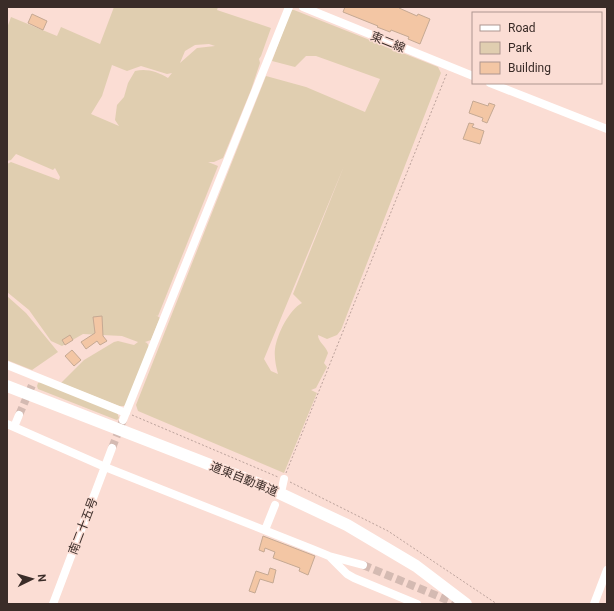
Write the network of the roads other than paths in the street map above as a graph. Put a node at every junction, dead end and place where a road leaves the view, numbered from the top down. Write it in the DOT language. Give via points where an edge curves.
graph roads {
  1 [pos="289,7"];
  2 [pos="303,7"];
  3 [pos="472,76"];
  4 [pos="493,84"];
  5 [pos="607,129"];
  6 [pos="7,365"];
  7 [pos="7,386"];
  8 [pos="19,415"];
  9 [pos="10,425"];
  10 [pos="112,448"];
  11 [pos="105,467"];
  12 [pos="284,479"];
  13 [pos="282,488"];
  14 [pos="275,505"];
  15 [pos="265,530"];
  16 [pos="329,556"];
  17 [pos="363,565"];
  18 [pos="607,570"];
  19 [pos="54,604"];
  20 [pos="418,604"];
  21 [pos="466,604"];
  22 [pos="594,604"];
  1 -- 6 [label="street" via="125,416 35,380"];
  2 -- 3 [label="street, 東二線"];
  4 -- 5 [label="street"];
  7 -- 21 [label="highway, 道東自動車道" via="262,485 347,525 416,566"];
  8 -- 9 [label="street"];
  9 -- 11 [label="street"];
  10 -- 11 [label="street, 南二十五号"];
  11 -- 15 [label="street"];
  11 -- 19 [label="street, 南二十五号"];
  12 -- 13 [label="street"];
  14 -- 15 [label="street"];
  15 -- 16 [label="street"];
  16 -- 17 [label="street"];
  16 -- 20 [label="street" via="354,578"];
  18 -- 22 [label="street"];
}
